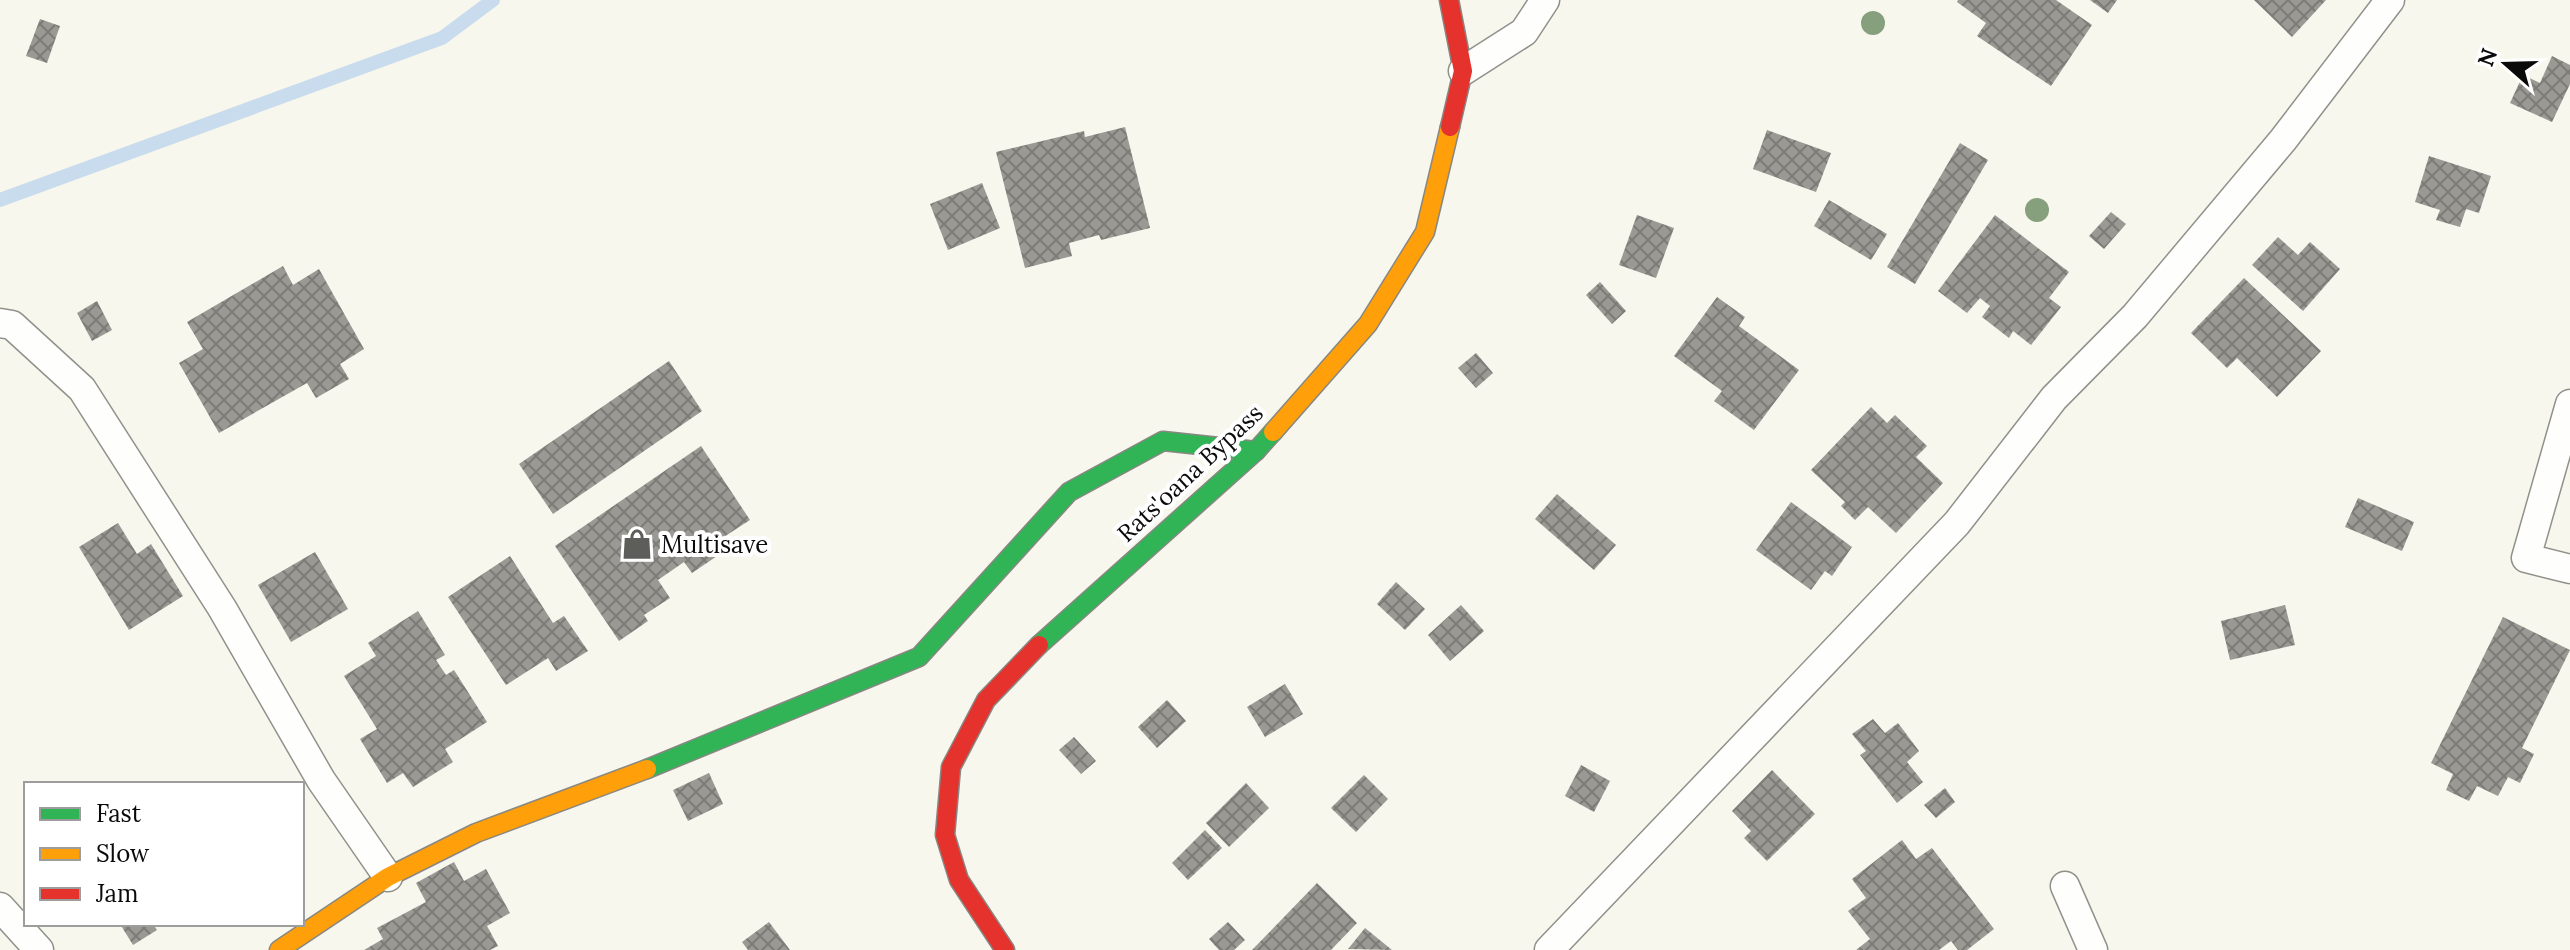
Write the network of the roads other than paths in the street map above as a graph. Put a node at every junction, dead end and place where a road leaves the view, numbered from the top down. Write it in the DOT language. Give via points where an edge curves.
graph roads {
  1 [pos="1449,0"];
  2 [pos="1545,0"];
  3 [pos="2390,0"];
  4 [pos="1463,71"];
  5 [pos="0,323"];
  6 [pos="2570,404"];
  7 [pos="1256,451"];
  8 [pos="2570,569"];
  9 [pos="388,877"];
  10 [pos="2065,886"];
  11 [pos="0,907"];
  12 [pos="39,950"];
  13 [pos="279,950"];
  14 [pos="1005,950"];
  15 [pos="1549,950"];
  16 [pos="2093,950"];
  1 -- 4 [label="street, Rats'oana Bypass"];
  2 -- 4 [label="lane" via="1524,32"];
  3 -- 15 [label="lane" via="2283,140 2135,316 2054,398 1957,523"];
  4 -- 7 [label="street, Rats'oana Bypass" via="1425,232 1368,324"];
  5 -- 9 [label="lane" via="12,325 82,389 222,608 321,780"];
  6 -- 8 [label="lane" via="2526,558"];
  7 -- 9 [label="street" via="1163,441 1069,492 919,657 476,833"];
  7 -- 14 [label="street, Rats'oana Bypass" via="1060,622 986,700 951,767 945,835 959,880"];
  9 -- 13 [label="street"];
  10 -- 16 [label="lane"];
  11 -- 12 [label="lane"];
}
